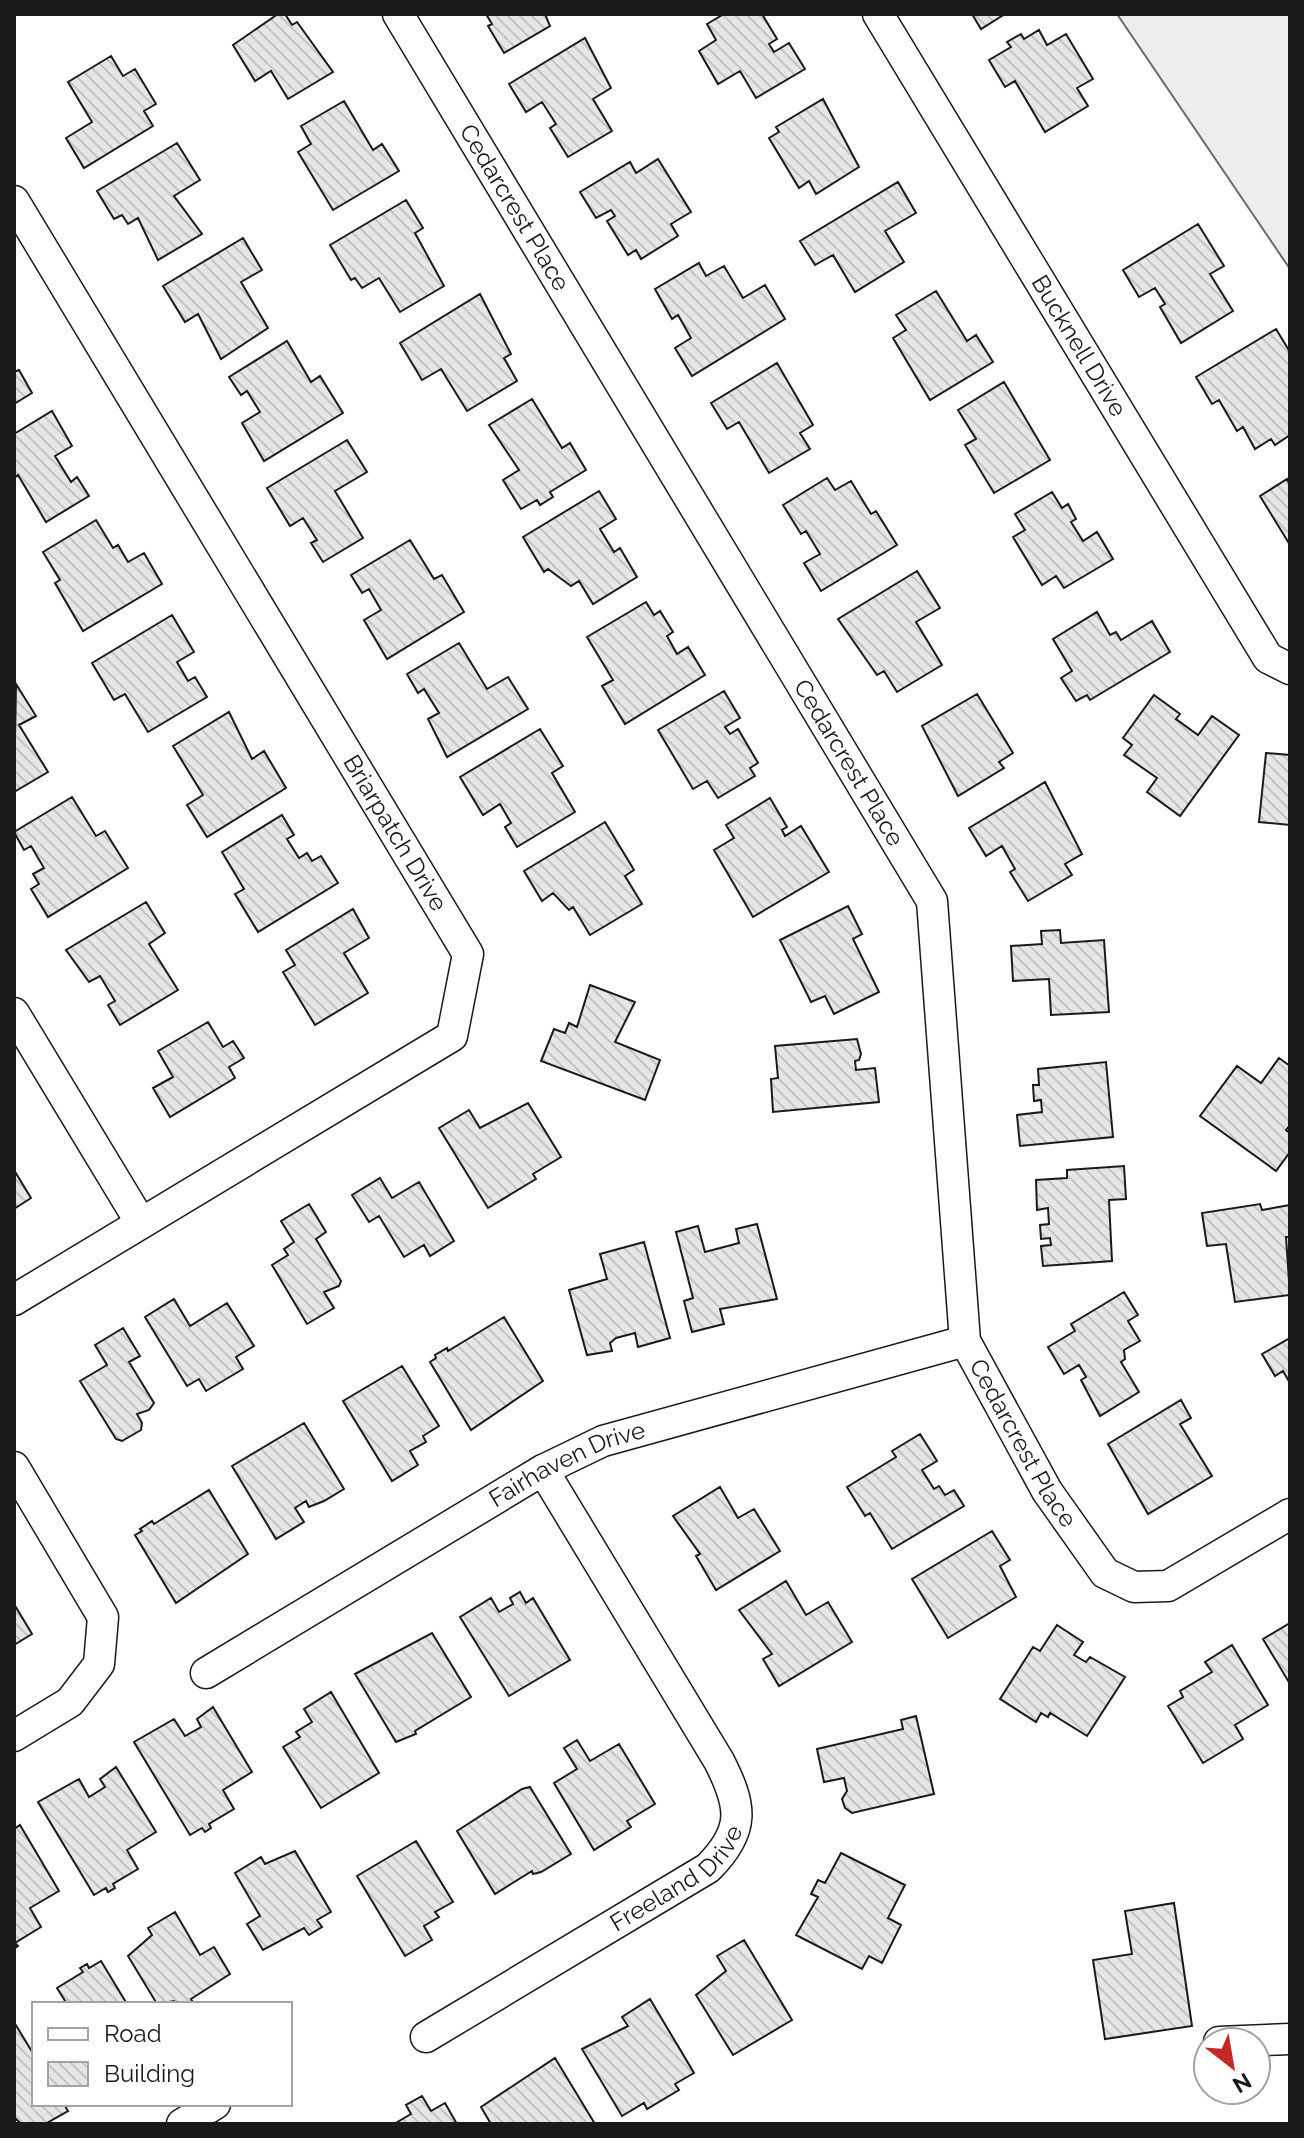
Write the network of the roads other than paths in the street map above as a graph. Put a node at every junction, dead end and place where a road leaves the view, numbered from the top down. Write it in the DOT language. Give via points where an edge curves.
graph roads {
  1 [pos="398,14"];
  2 [pos="878,14"];
  3 [pos="14,201"];
  4 [pos="1290,669"];
  5 [pos="14,1013"];
  6 [pos="141,1223"];
  7 [pos="14,1300"];
  8 [pos="965,1341"];
  9 [pos="14,1467"];
  10 [pos="543,1470"];
  11 [pos="1290,1514"];
  12 [pos="206,1673"];
  13 [pos="14,1736"];
  14 [pos="426,2037"];
  15 [pos="212,2106"];
  16 [pos="182,2124"];
  1 -- 8 [label="street, Cedarcrest Place" via="932,901"];
  2 -- 4 [label="street, Bucknell Drive" via="1268,658"];
  3 -- 6 [label="street, Briarpatch Drive" via="468,954 452,1036"];
  5 -- 6 [label="street"];
  6 -- 7 [label="street, Briarpatch Drive"];
  8 -- 10 [label="street, Fairhaven Drive" via="603,1441"];
  8 -- 11 [label="street, Cedarcrest Place" via="1047,1491 1105,1573 1134,1587 1168,1586"];
  9 -- 13 [label="street" via="103,1617 99,1664 70,1702"];
  10 -- 12 [label="street, Fairhaven Drive"];
  10 -- 14 [label="street, Freeland Drive" via="719,1761 737,1798 735,1827 721,1856 708,1868"];
  15 -- 16 [label="street"];
}
